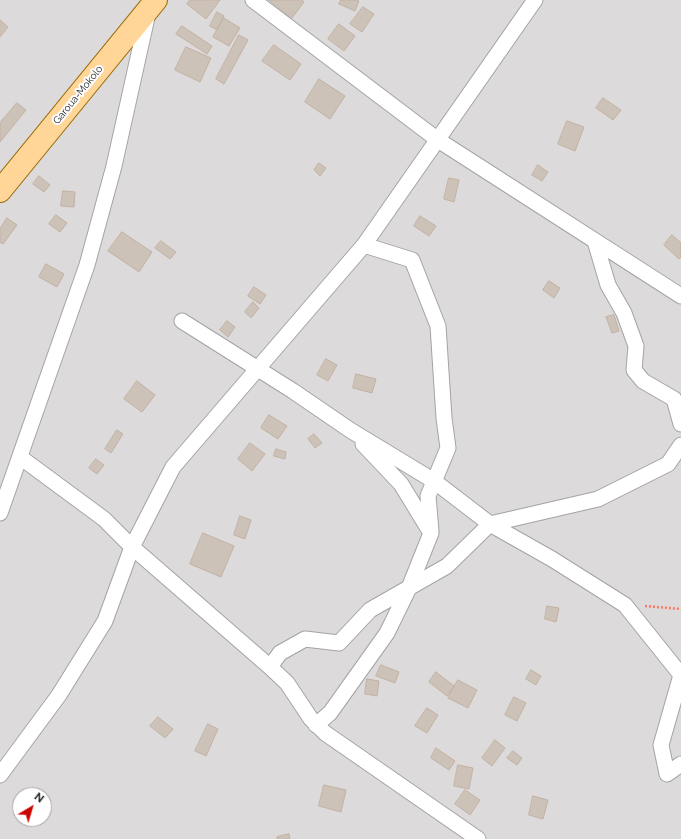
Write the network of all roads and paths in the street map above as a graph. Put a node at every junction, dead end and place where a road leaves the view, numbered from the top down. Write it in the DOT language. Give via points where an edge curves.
graph roads {
  1 [pos="253,0"];
  2 [pos="535,0"];
  3 [pos="152,4"];
  4 [pos="438,140"];
  5 [pos="0,191"];
  6 [pos="595,241"];
  7 [pos="364,245"];
  8 [pos="681,296"];
  9 [pos="182,322"];
  10 [pos="257,369"];
  11 [pos="681,424"];
  12 [pos="350,430"];
  13 [pos="681,445"];
  14 [pos="20,458"];
  15 [pos="434,481"];
  16 [pos="0,513"];
  17 [pos="490,524"];
  18 [pos="431,533"];
  19 [pos="132,547"];
  20 [pos="409,588"];
  21 [pos="624,605"];
  22 [pos="681,609"];
  23 [pos="270,667"];
  24 [pos="316,725"];
  25 [pos="681,764"];
  26 [pos="0,775"];
  27 [pos="478,839"];
  1 -- 4 [label="street"];
  2 -- 4 [label="street"];
  3 -- 5 [label="main road, Garoua-Mokolo"];
  3 -- 14 [label="street" via="114,166 87,265"];
  4 -- 6 [label="street"];
  4 -- 7 [label="street"];
  6 -- 8 [label="street"];
  6 -- 11 [label="street" via="608,285 624,313 636,346 634,370 643,381 674,399"];
  7 -- 10 [label="street"];
  7 -- 15 [label="street" via="412,260 438,326 448,448"];
  9 -- 10 [label="street"];
  10 -- 12 [label="street"];
  10 -- 19 [label="street" via="173,467"];
  12 -- 15 [label="street"];
  12 -- 18 [label="street" via="401,484"];
  13 -- 17 [label="street" via="668,464 598,499"];
  14 -- 16 [label="street"];
  14 -- 19 [label="street" via="104,519"];
  15 -- 17 [label="street"];
  15 -- 18 [label="street" via="428,496"];
  17 -- 20 [label="street" via="447,566"];
  17 -- 21 [label="street" via="552,559"];
  18 -- 20 [label="street"];
  19 -- 23 [label="street"];
  19 -- 26 [label="street" via="105,621 59,695"];
  20 -- 23 [label="street" via="370,610 339,643 305,639 280,653"];
  20 -- 24 [label="street" via="387,633 330,713"];
  21 -- 22 [label="path"];
  21 -- 25 [label="street" via="681,675 660,745 667,774"];
  23 -- 24 [label="street" via="287,683"];
  24 -- 27 [label="street"];
}
